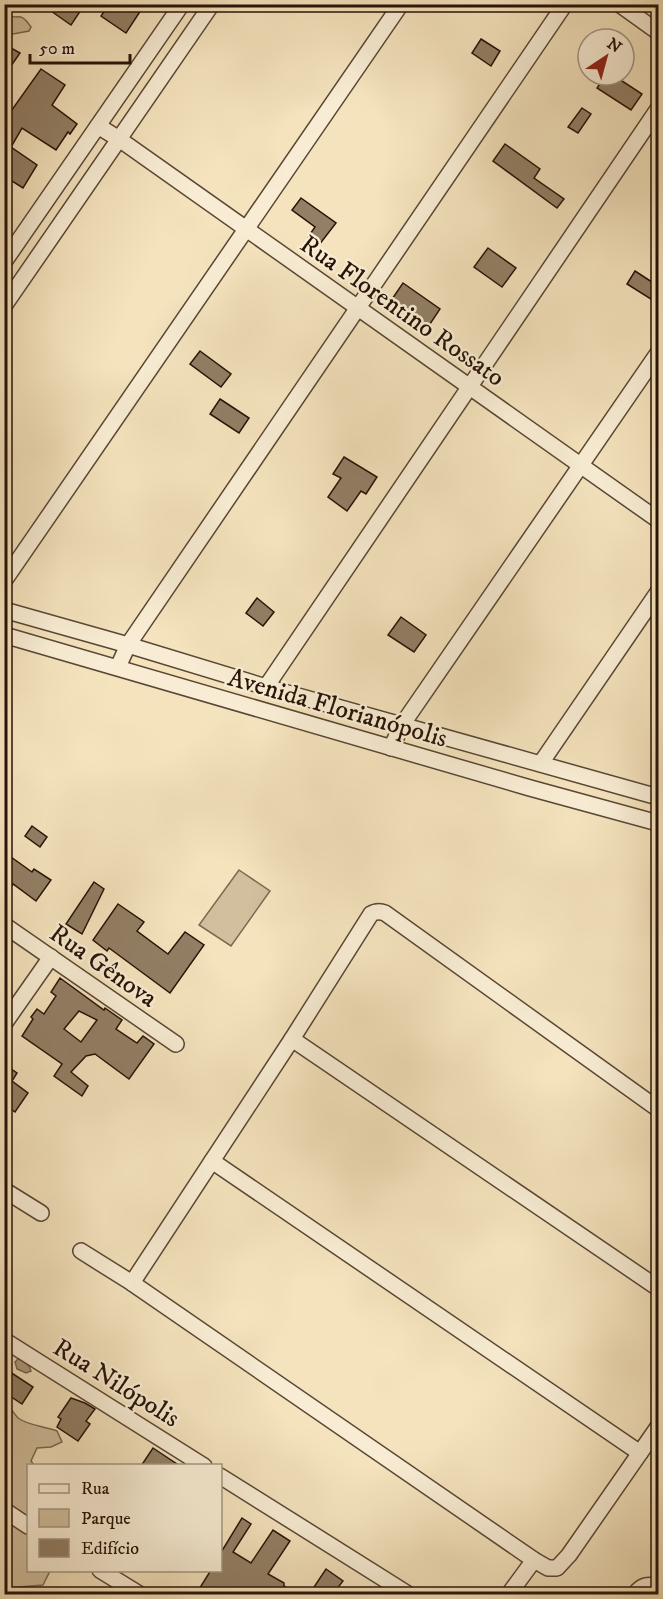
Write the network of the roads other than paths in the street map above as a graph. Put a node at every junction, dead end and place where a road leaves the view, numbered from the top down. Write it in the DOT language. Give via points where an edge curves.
graph roads {
  1 [pos="182,4"];
  2 [pos="212,4"];
  3 [pos="401,4"];
  4 [pos="565,4"];
  5 [pos="619,4"];
  6 [pos="658,32"];
  7 [pos="658,109"];
  8 [pos="98,126"];
  9 [pos="119,139"];
  10 [pos="246,229"];
  11 [pos="4,262"];
  12 [pos="4,306"];
  13 [pos="358,308"];
  14 [pos="658,354"];
  15 [pos="470,387"];
  16 [pos="582,466"];
  17 [pos="658,520"];
  18 [pos="4,581"];
  19 [pos="658,592"];
  20 [pos="4,610"];
  21 [pos="4,635"];
  22 [pos="128,645"];
  23 [pos="118,667"];
  24 [pos="266,687"];
  25 [pos="402,725"];
  26 [pos="391,748"];
  27 [pos="541,763"];
  28 [pos="658,797"];
  29 [pos="658,823"];
  30 [pos="4,925"];
  31 [pos="51,957"];
  32 [pos="4,1024"];
  33 [pos="292,1039"];
  34 [pos="176,1044"];
  35 [pos="658,1109"];
  36 [pos="212,1161"];
  37 [pos="4,1190"];
  38 [pos="41,1213"];
  39 [pos="81,1251"];
  40 [pos="132,1283"];
  41 [pos="658,1288"];
  42 [pos="4,1340"];
  43 [pos="658,1427"];
  44 [pos="640,1453"];
  45 [pos="201,1464"];
  46 [pos="222,1477"];
  47 [pos="4,1510"];
  48 [pos="27,1525"];
  49 [pos="534,1560"];
  50 [pos="103,1572"];
  51 [pos="658,1587"];
  52 [pos="138,1594"];
  53 [pos="408,1594"];
  54 [pos="509,1594"];
  55 [pos="635,1594"];
  1 -- 8 [label="street"];
  2 -- 9 [label="street"];
  3 -- 10 [label="street"];
  4 -- 13 [label="street"];
  5 -- 6 [label="street"];
  7 -- 15 [label="street"];
  8 -- 9 [label="street, Rua Florentino Rossato"];
  8 -- 11 [label="street"];
  9 -- 10 [label="street, Rua Florentino Rossato"];
  9 -- 12 [label="street"];
  10 -- 13 [label="street, Rua Florentino Rossato"];
  10 -- 18 [label="street"];
  13 -- 15 [label="street, Rua Florentino Rossato"];
  13 -- 22 [label="street"];
  14 -- 16 [label="street"];
  15 -- 16 [label="street, Rua Florentino Rossato"];
  15 -- 24 [label="street"];
  16 -- 17 [label="street, Rua Florentino Rossato"];
  16 -- 25 [label="street"];
  19 -- 27 [label="street"];
  20 -- 22 [label="street, Avenida Florianópolis"];
  21 -- 23 [label="street, Avenida Florianópolis"];
  22 -- 23 [label="street"];
  22 -- 24 [label="street, Avenida Florianópolis"];
  23 -- 26 [label="street, Avenida Florianópolis"];
  24 -- 25 [label="street, Avenida Florianópolis"];
  25 -- 26 [label="street"];
  25 -- 27 [label="street, Avenida Florianópolis"];
  26 -- 29 [label="street, Avenida Florianópolis"];
  27 -- 28 [label="street, Avenida Florianópolis"];
  30 -- 31 [label="street, Rua Gênova"];
  31 -- 32 [label="street"];
  31 -- 34 [label="street, Rua Gênova"];
  33 -- 35 [label="street" via="370,914 379,911"];
  33 -- 36 [label="street"];
  33 -- 41 [label="street"];
  36 -- 40 [label="street"];
  36 -- 44 [label="street"];
  37 -- 38 [label="street"];
  39 -- 40 [label="street"];
  40 -- 49 [label="street"];
  42 -- 45 [label="street, Rua Nilópolis"];
  43 -- 44 [label="street"];
  44 -- 49 [label="street" via="557,1568"];
  46 -- 53 [label="street"];
  47 -- 48 [label="street"];
  49 -- 54 [label="street"];
  50 -- 52 [label="street"];
  51 -- 55 [label="street" via="644,1586"];
}
